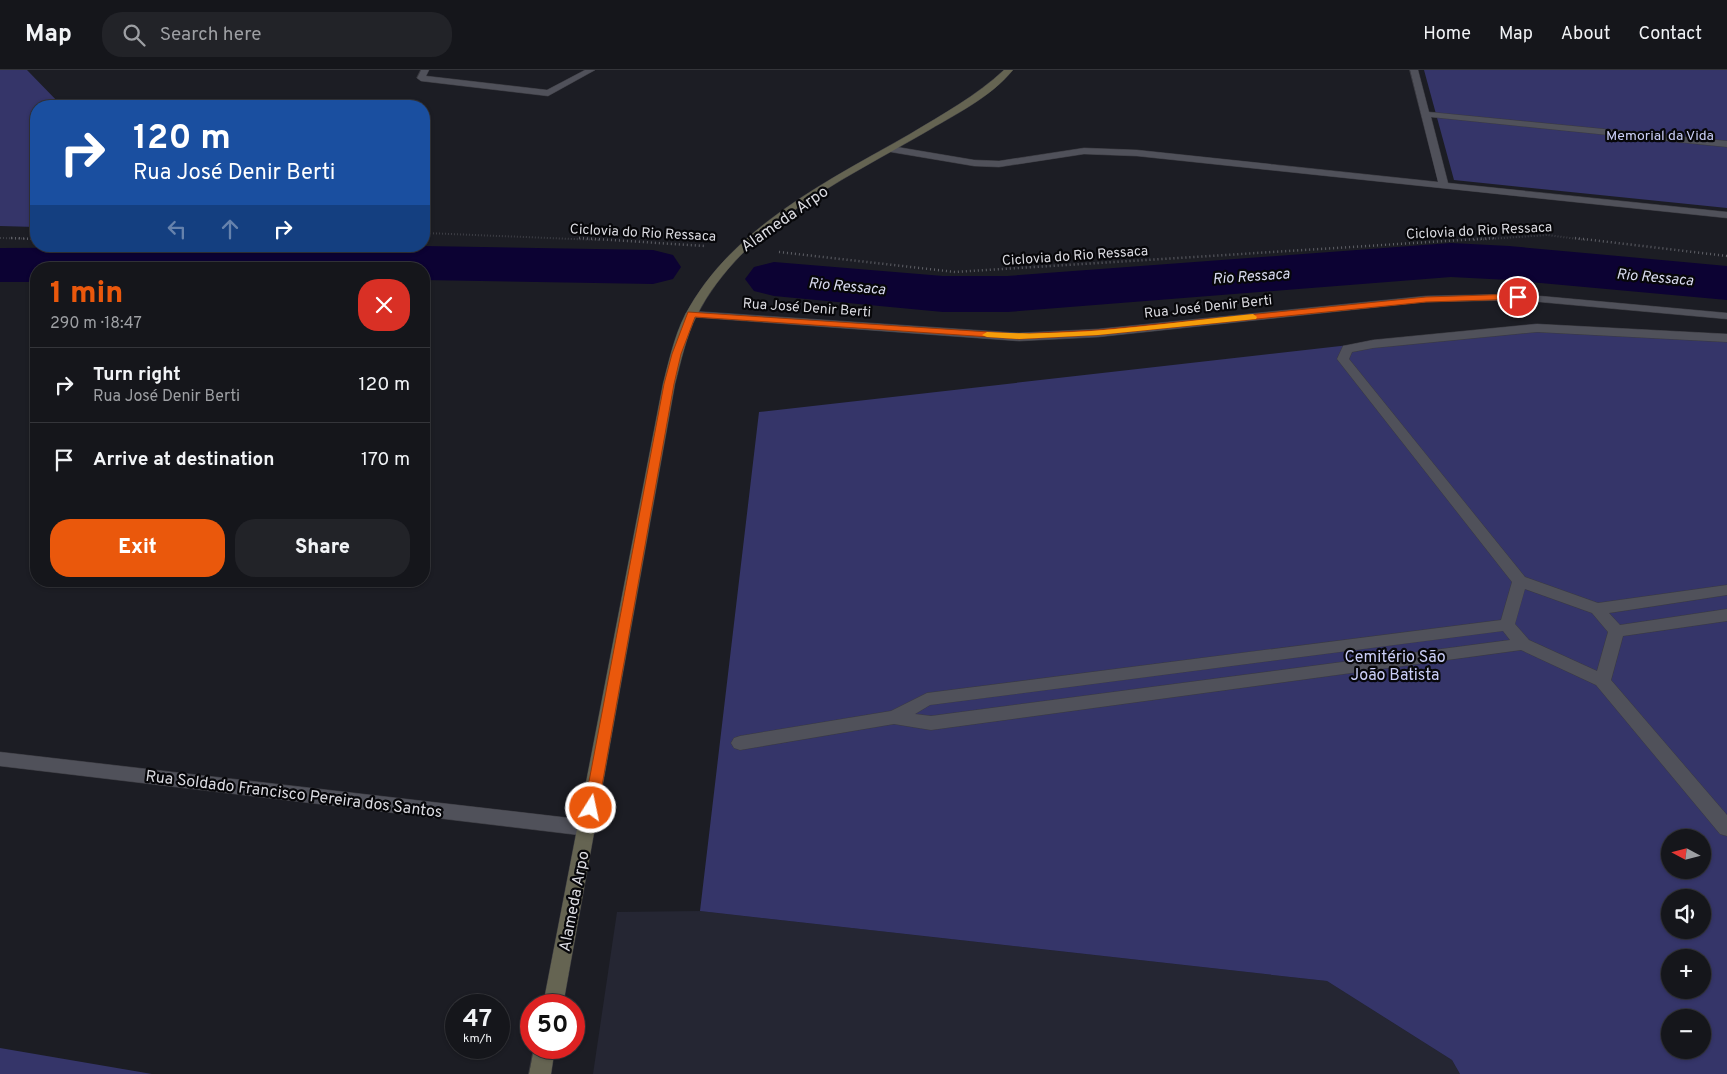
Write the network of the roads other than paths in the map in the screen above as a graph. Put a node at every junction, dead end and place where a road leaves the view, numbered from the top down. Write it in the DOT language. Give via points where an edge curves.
graph roads {
  1 [pos="424,70"];
  2 [pos="591,70"];
  3 [pos="1009,70"];
  4 [pos="1414,70"];
  5 [pos="1425,114"];
  6 [pos="1727,144"];
  7 [pos="891,149"];
  8 [pos="1444,186"];
  9 [pos="1727,215"];
  10 [pos="691,314"];
  11 [pos="1727,316"];
  12 [pos="1727,338"];
  13 [pos="1520,582"];
  14 [pos="1727,590"];
  15 [pos="1597,609"];
  16 [pos="1727,615"];
  17 [pos="1507,625"];
  18 [pos="1616,631"];
  19 [pos="1523,644"];
  20 [pos="1602,681"];
  21 [pos="894,717"];
  22 [pos="740,743"];
  23 [pos="0,759"];
  24 [pos="588,828"];
  25 [pos="1727,828"];
  26 [pos="556,994"];
  27 [pos="543,1059"];
  28 [pos="540,1074"];
  1 -- 2 [label="street" via="421,78 548,93"];
  3 -- 7 [label="main road, Alameda Arpo" via="979,96"];
  4 -- 5 [label="street"];
  5 -- 6 [label="street"];
  5 -- 8 [label="street"];
  7 -- 8 [label="street" via="999,164 1084,152 1137,153"];
  7 -- 10 [label="main road, Alameda Arpo" via="806,200 740,248"];
  8 -- 9 [label="street"];
  10 -- 11 [label="street, Rua José Denir Berti" via="1019,337 1098,333 1426,299 1518,297"];
  10 -- 24 [label="main road, Alameda Arpo" via="669,384"];
  12 -- 13 [label="street" via="1537,328 1372,344 1347,350 1343,360"];
  13 -- 15 [label="street"];
  13 -- 17 [label="street"];
  14 -- 15 [label="street"];
  15 -- 18 [label="street"];
  16 -- 18 [label="street"];
  17 -- 19 [label="street"];
  17 -- 21 [label="street" via="928,699"];
  18 -- 20 [label="street"];
  19 -- 20 [label="street"];
  19 -- 21 [label="street" via="932,723"];
  20 -- 25 [label="street"];
  21 -- 22 [label="street"];
  23 -- 24 [label="street, Rua Soldado Francisco Pereira dos Santos"];
  24 -- 26 [label="main road, Alameda Arpo"];
  27 -- 28 [label="main road"];
}
